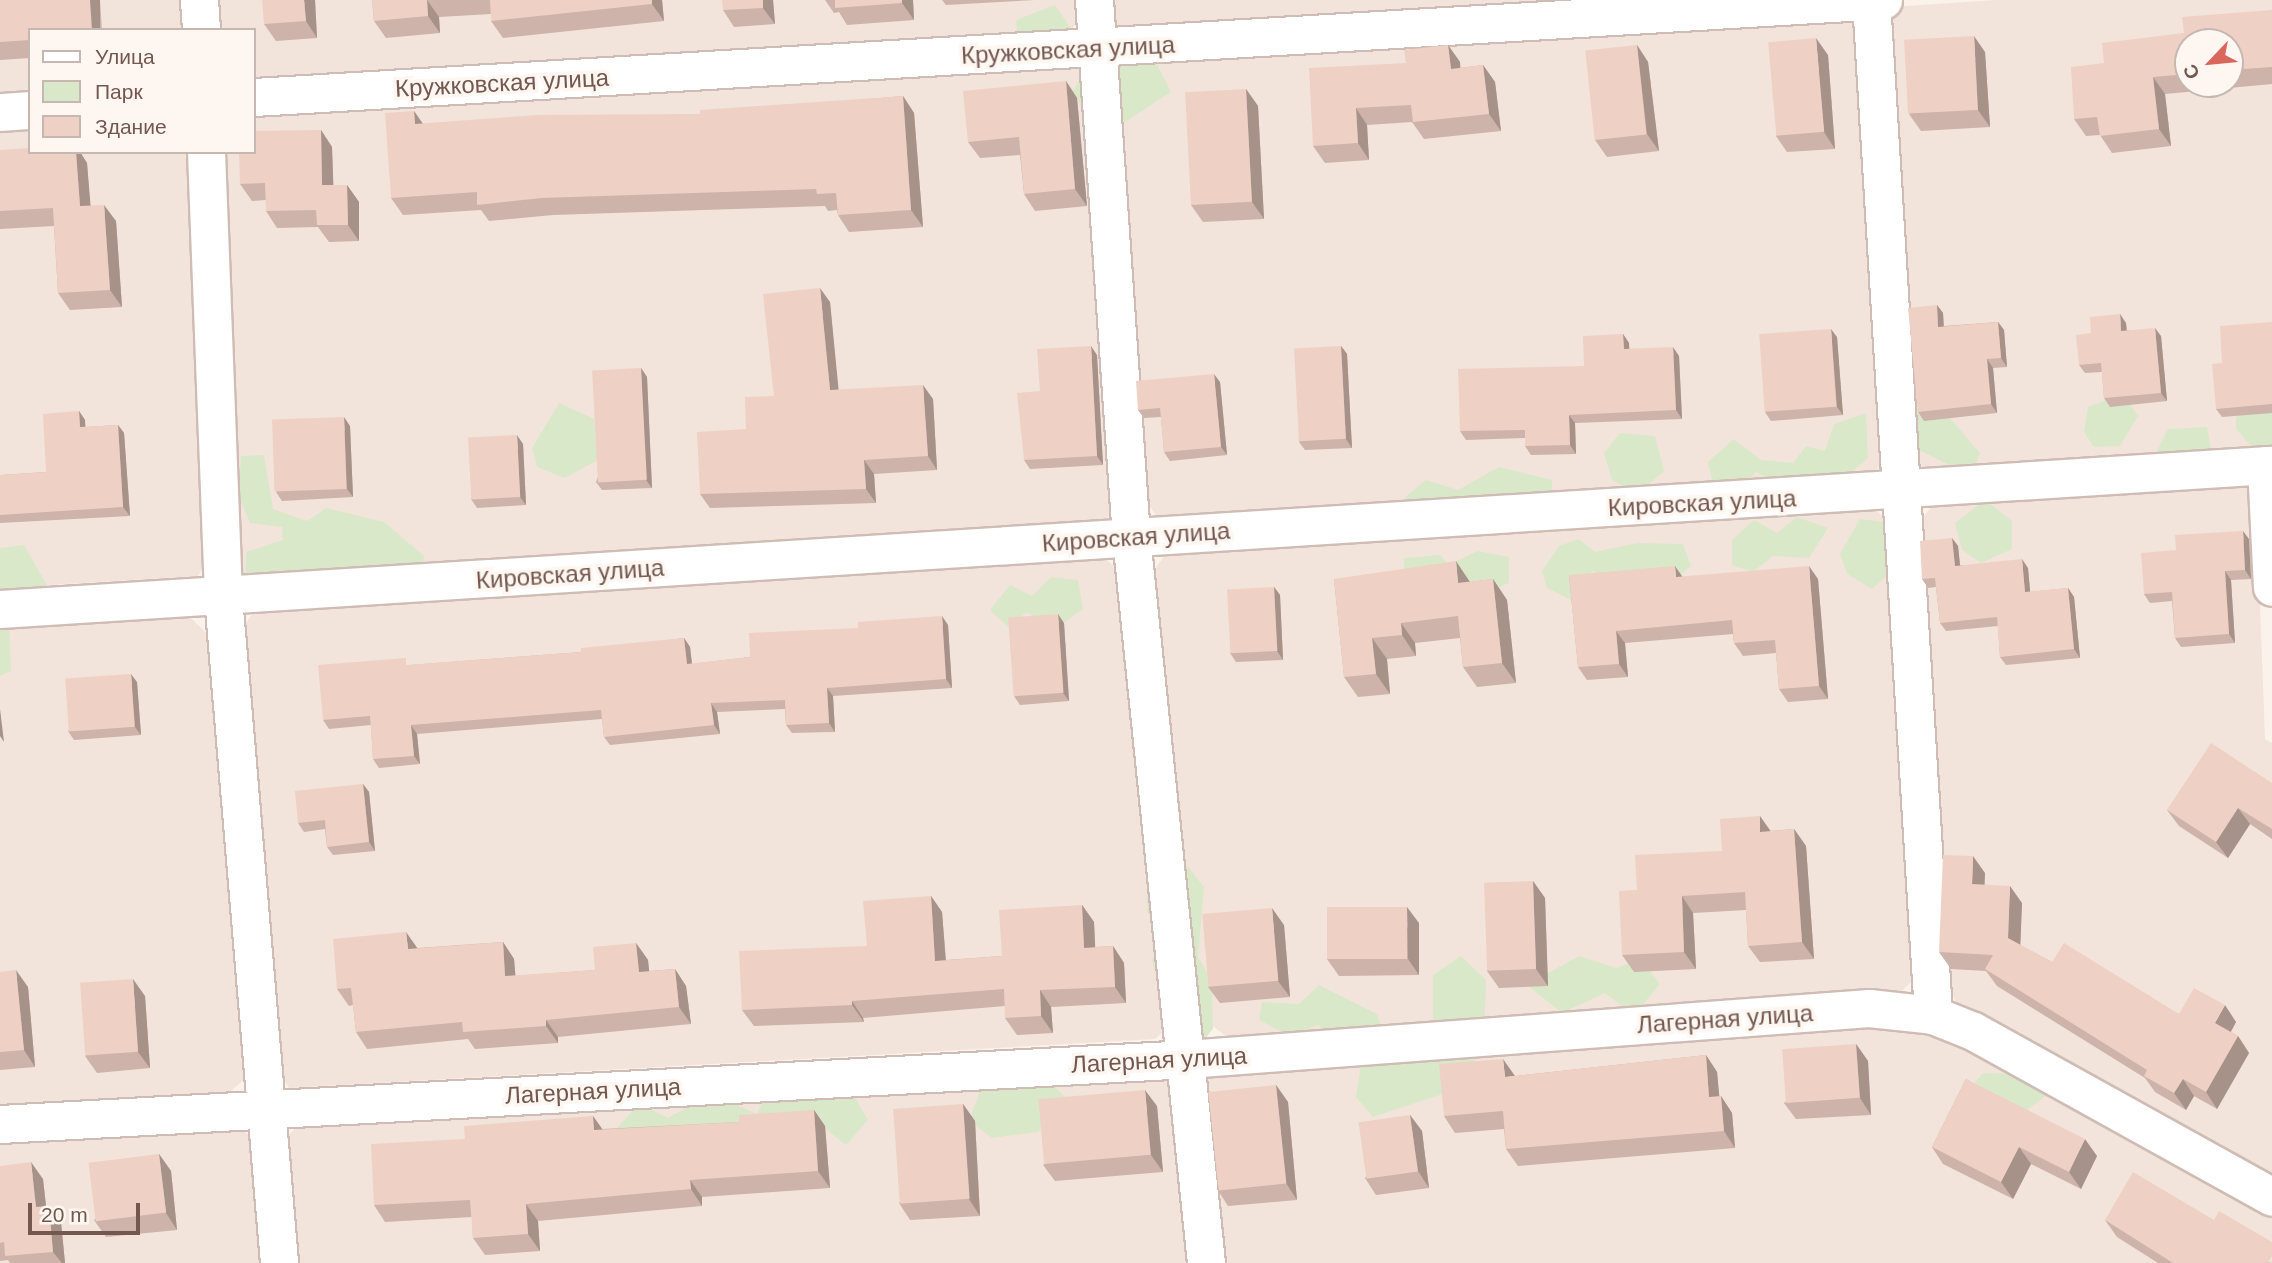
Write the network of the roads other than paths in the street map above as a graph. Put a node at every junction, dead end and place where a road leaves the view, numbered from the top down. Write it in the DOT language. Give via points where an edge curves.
graph roads {
  1 [pos="199,0"];
  2 [pos="1094,0"];
  3 [pos="1871,0"];
  4 [pos="1883,0"];
  5 [pos="201,28"];
  6 [pos="1096,49"];
  7 [pos="256,97"];
  8 [pos="28,110"];
  9 [pos="0,112"];
  10 [pos="206,154"];
  11 [pos="2269,465"];
  12 [pos="1901,491"];
  13 [pos="1131,537"];
  14 [pos="2272,587"];
  15 [pos="223,597"];
  16 [pos="0,609"];
  17 [pos="1933,1015"];
  18 [pos="1187,1059"];
  19 [pos="267,1108"];
  20 [pos="0,1124"];
  21 [pos="2272,1197"];
  22 [pos="279,1263"];
  23 [pos="1206,1263"];
  1 -- 5 [label="street"];
  2 -- 6 [label="street"];
  3 -- 4 [label="street, Кружковская улица"];
  3 -- 6 [label="street, Кружковская улица"];
  3 -- 12 [label="street"];
  6 -- 7 [label="street, Кружковская улица"];
  6 -- 13 [label="street"];
  8 -- 9 [label="street"];
  10 -- 15 [label="street"];
  11 -- 12 [label="street, Кировская улица"];
  11 -- 14 [label="street"];
  12 -- 13 [label="street, Кировская улица"];
  12 -- 17 [label="street"];
  13 -- 15 [label="street, Кировская улица"];
  13 -- 18 [label="street"];
  15 -- 16 [label="street, Кировская улица"];
  15 -- 19 [label="street"];
  17 -- 18 [label="street, Лагерная улица" via="1869,1008"];
  17 -- 21 [label="street, Лагерная улица" via="1973,1031"];
  18 -- 19 [label="street, Лагерная улица"];
  18 -- 23 [label="street"];
  19 -- 20 [label="street, Лагерная улица"];
  19 -- 22 [label="street"];
}
